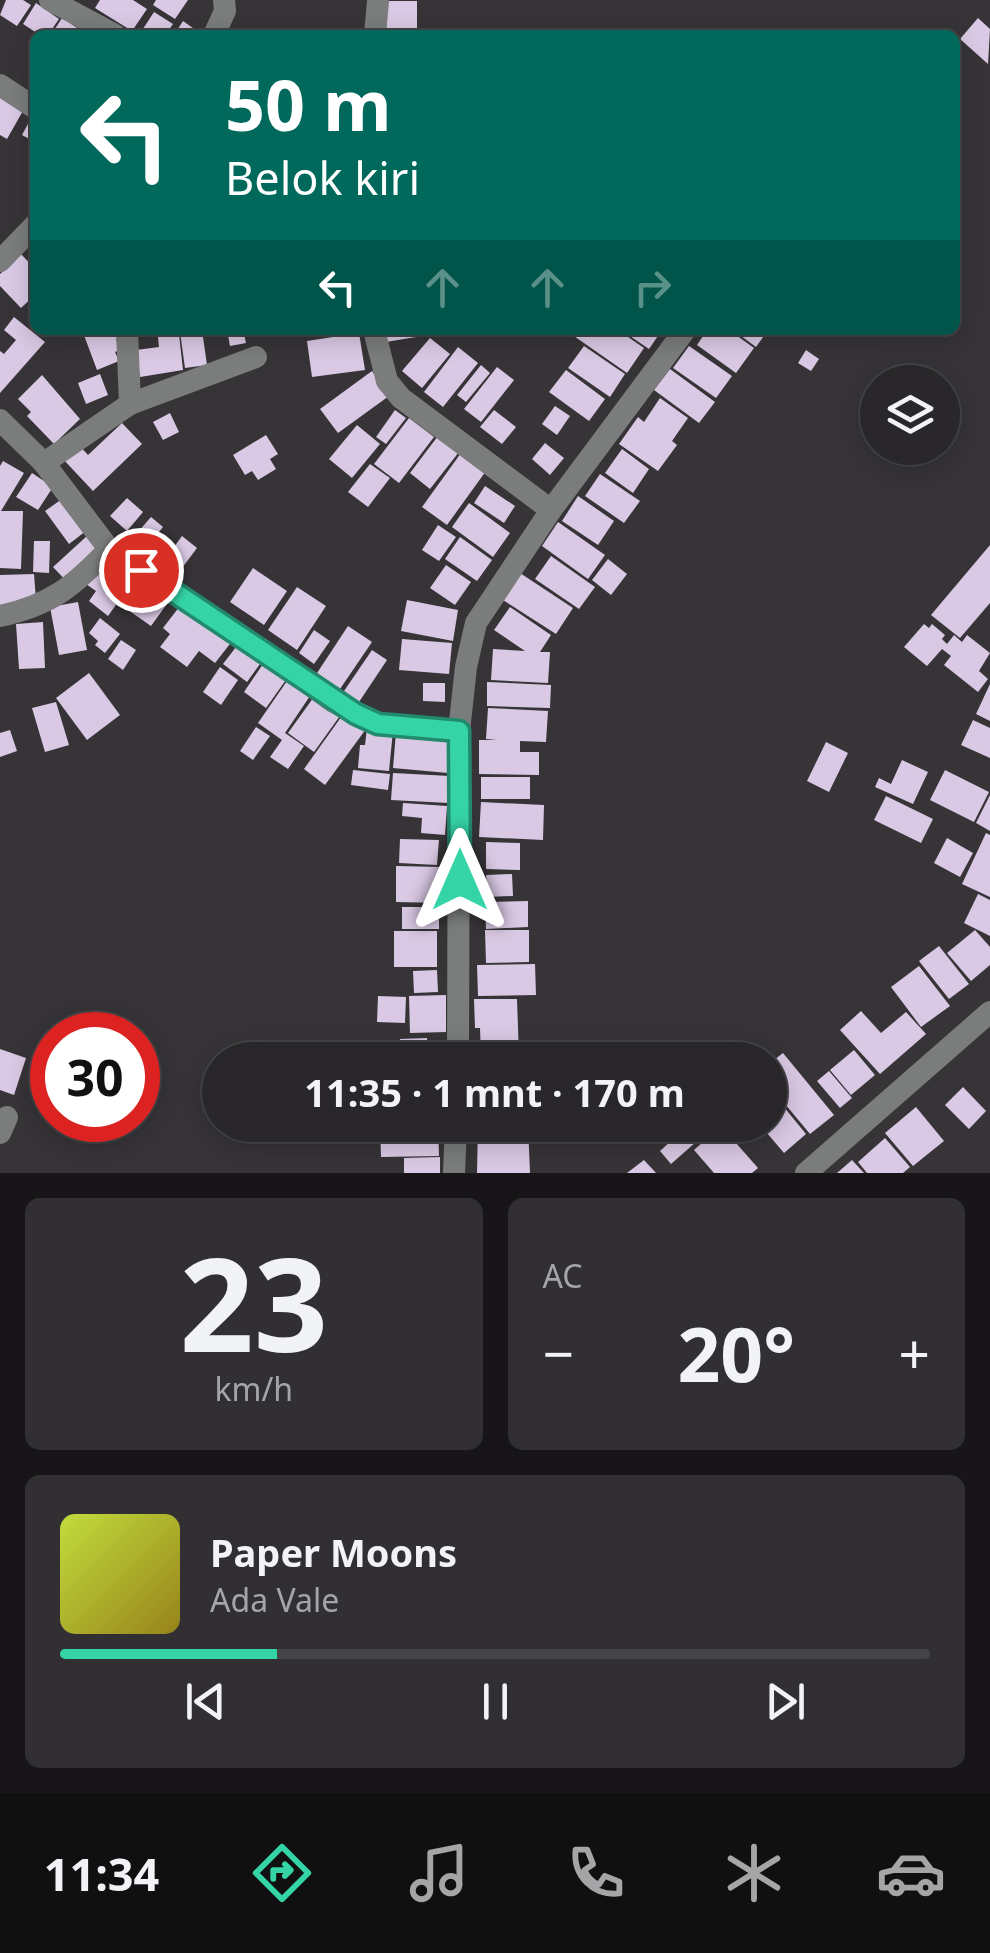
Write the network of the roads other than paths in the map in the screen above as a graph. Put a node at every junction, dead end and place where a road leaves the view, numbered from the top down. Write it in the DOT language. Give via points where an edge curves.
graph roads {
  1 [pos="50,0"];
  2 [pos="224,0"];
  3 [pos="378,1"];
  4 [pos="106,30"];
  5 [pos="216,30"];
  6 [pos="375,30"];
  7 [pos="0,86"];
  8 [pos="30,105"];
  9 [pos="30,231"];
  10 [pos="0,261"];
  11 [pos="127,335"];
  12 [pos="375,335"];
  13 [pos="681,335"];
  14 [pos="256,357"];
  15 [pos="130,404"];
  16 [pos="0,420"];
  17 [pos="44,463"];
  18 [pos="551,510"];
  19 [pos="109,549"];
  20 [pos="0,616"];
  21 [pos="459,731"];
  22 [pos="990,1012"];
  23 [pos="458,1042"];
  24 [pos="455,1142"];
  25 [pos="454,1173"];
  26 [pos="806,1173"];
  1 -- 4 [label="street"];
  2 -- 5 [label="street"];
  3 -- 6 [label="street"];
  7 -- 8 [label="street"];
  9 -- 10 [label="street"];
  11 -- 15 [label="street"];
  12 -- 18 [label="street" via="387,381 401,398"];
  13 -- 18 [label="street"];
  14 -- 15 [label="street"];
  15 -- 17 [label="street"];
  16 -- 17 [label="street"];
  17 -- 19 [label="street"];
  18 -- 21 [label="street" via="476,623"];
  19 -- 20 [label="street" via="60,596"];
  19 -- 21 [label="street" via="356,714 378,724"];
  21 -- 23 [label="street"];
  22 -- 26 [label="street"];
  24 -- 25 [label="street"];
}
